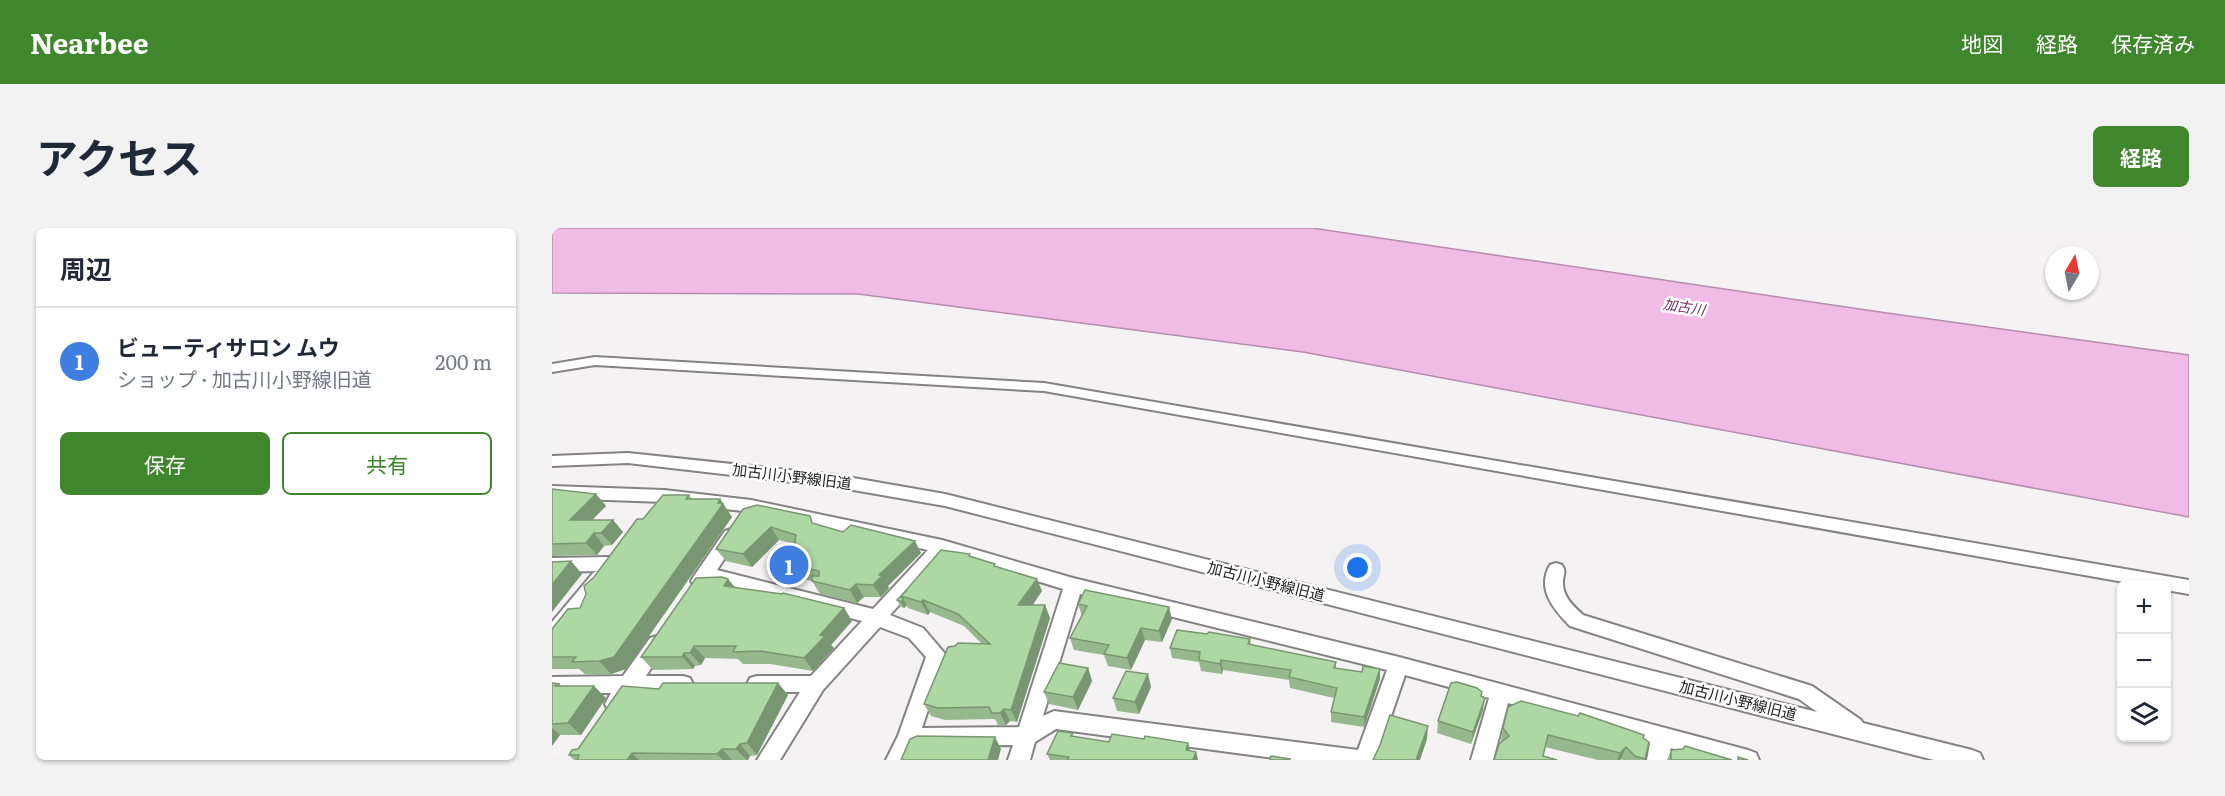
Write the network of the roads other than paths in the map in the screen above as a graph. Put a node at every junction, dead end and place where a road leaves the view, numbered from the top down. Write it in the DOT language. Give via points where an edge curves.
graph roads {
  1 [pos="552,368"];
  2 [pos="552,461"];
  3 [pos="552,492"];
  4 [pos="664,496"];
  5 [pos="751,506"];
  6 [pos="650,513"];
  7 [pos="942,546"];
  8 [pos="623,547"];
  9 [pos="609,564"];
  10 [pos="552,565"];
  11 [pos="1556,570"];
  12 [pos="705,574"];
  13 [pos="1073,585"];
  14 [pos="2189,587"];
  15 [pos="692,592"];
  16 [pos="877,618"];
  17 [pos="667,629"];
  18 [pos="552,636"];
  19 [pos="1399,665"];
  20 [pos="630,684"];
  21 [pos="699,684"];
  22 [pos="734,684"];
  23 [pos="816,684"];
  24 [pos="552,685"];
  25 [pos="1501,693"];
  26 [pos="604,722"];
  27 [pos="1862,732"];
  28 [pos="1026,736"];
  29 [pos="908,737"];
  30 [pos="1662,737"];
  31 [pos="768,760"];
  32 [pos="897,760"];
  33 [pos="1019,760"];
  34 [pos="1364,760"];
  35 [pos="1482,760"];
  36 [pos="1658,760"];
  37 [pos="1748,760"];
  38 [pos="1972,760"];
  1 -- 14 [label="street" via="595,362 1044,387"];
  2 -- 27 [label="street, 加古川小野線旧道" via="628,458 836,481 945,500"];
  3 -- 4 [label="street"];
  4 -- 5 [label="street"];
  4 -- 6 [label="street"];
  5 -- 7 [label="street"];
  5 -- 12 [label="street"];
  7 -- 13 [label="street"];
  7 -- 16 [label="street"];
  8 -- 9 [label="street"];
  9 -- 10 [label="street"];
  9 -- 18 [label="street"];
  11 -- 27 [label="street" via="1552,588 1559,603 1578,621 1805,692"];
  12 -- 15 [label="street"];
  12 -- 16 [label="street"];
  13 -- 19 [label="street"];
  13 -- 28 [label="street"];
  16 -- 23 [label="street"];
  16 -- 29 [label="street" via="916,633 936,655"];
  17 -- 20 [label="street"];
  19 -- 25 [label="street"];
  19 -- 34 [label="street"];
  20 -- 21 [label="street"];
  20 -- 24 [label="street"];
  20 -- 26 [label="street"];
  22 -- 23 [label="street"];
  23 -- 31 [label="street"];
  25 -- 30 [label="street"];
  25 -- 35 [label="street"];
  27 -- 38 [label="street, 加古川小野線旧道"];
  28 -- 29 [label="street"];
  28 -- 33 [label="street"];
  28 -- 34 [label="street" via="1054,720"];
  29 -- 32 [label="street"];
  30 -- 36 [label="street"];
  30 -- 37 [label="street"];
}
